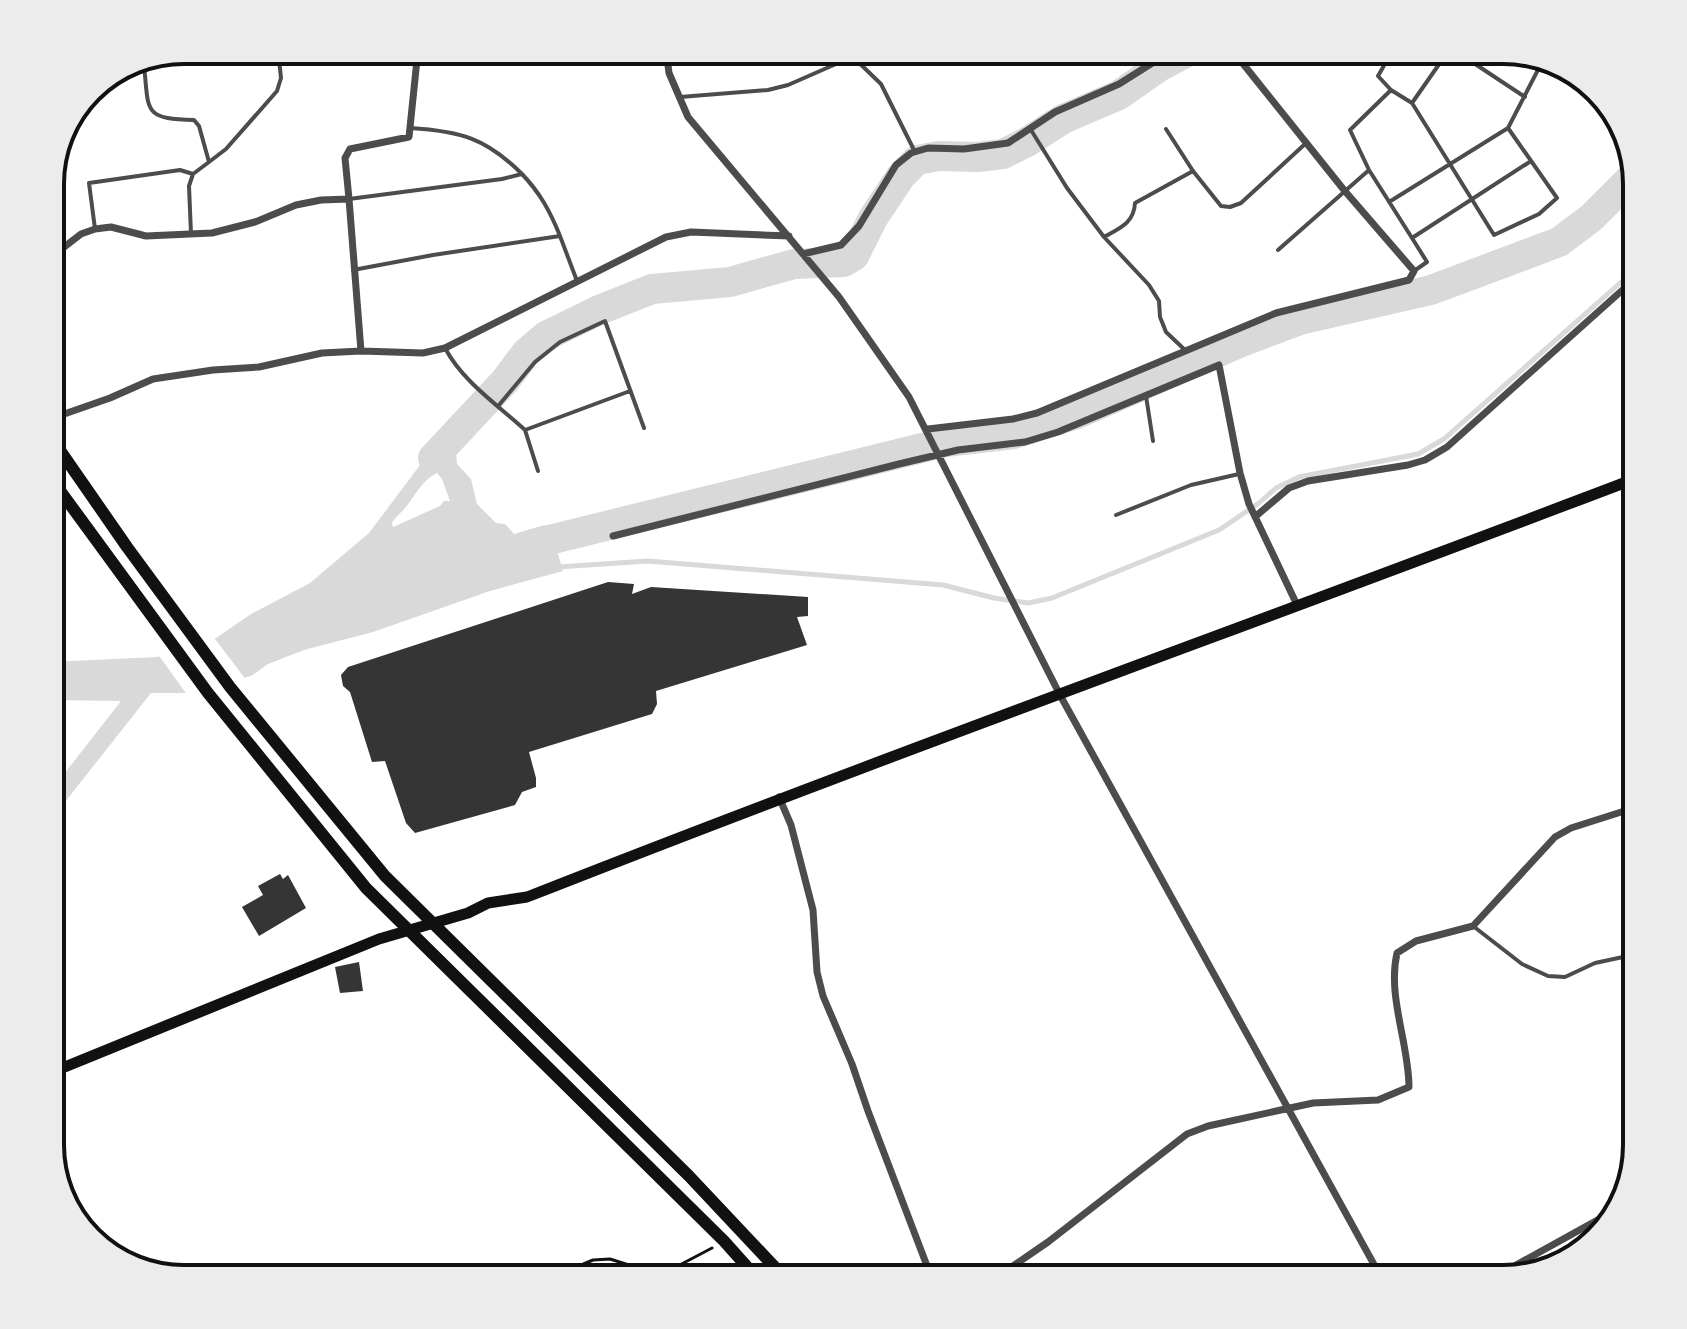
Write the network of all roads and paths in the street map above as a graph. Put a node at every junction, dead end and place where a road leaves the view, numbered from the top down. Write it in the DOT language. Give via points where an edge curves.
graph roads {
  1 [pos="280,64"];
  2 [pos="417,64"];
  3 [pos="668,64"];
  4 [pos="834,64"];
  5 [pos="860,64"];
  6 [pos="1151,64"];
  7 [pos="1243,64"];
  8 [pos="1385,64"];
  9 [pos="1441,64"];
  10 [pos="1473,64"];
  11 [pos="1538,69"];
  12 [pos="145,71"];
  13 [pos="1391,90"];
  14 [pos="678,97"];
  15 [pos="1525,97"];
  16 [pos="1412,103"];
  17 [pos="410,128"];
  18 [pos="1508,128"];
  19 [pos="1166,129"];
  20 [pos="1032,132"];
  21 [pos="1307,142"];
  22 [pos="915,152"];
  23 [pos="1531,160"];
  24 [pos="209,162"];
  25 [pos="1451,163"];
  26 [pos="1369,170"];
  27 [pos="1193,171"];
  28 [pos="193,174"];
  29 [pos="522,174"];
  30 [pos="1344,190"];
  31 [pos="349,199"];
  32 [pos="1473,199"];
  33 [pos="1389,202"];
  34 [pos="95,229"];
  35 [pos="191,235"];
  36 [pos="560,236"];
  37 [pos="789,236"];
  38 [pos="1104,237"];
  39 [pos="1412,238"];
  40 [pos="64,250"];
  41 [pos="1278,250"];
  42 [pos="805,256"];
  43 [pos="353,270"];
  44 [pos="1414,271"];
  45 [pos="577,281"];
  46 [pos="1623,291"];
  47 [pos="445,348"];
  48 [pos="1185,350"];
  49 [pos="361,351"];
  50 [pos="630,391"];
  51 [pos="1145,394"];
  52 [pos="499,405"];
  53 [pos="64,414"];
  54 [pos="644,428"];
  55 [pos="525,430"];
  56 [pos="929,432"];
  57 [pos="1153,441"];
  58 [pos="937,452"];
  59 [pos="64,456"];
  60 [pos="538,471"];
  61 [pos="1240,473"];
  62 [pos="1623,483"];
  63 [pos="64,497"];
  64 [pos="1253,511"];
  65 [pos="1116,515"];
  66 [pos="613,536"];
  67 [pos="1298,607"];
  68 [pos="1060,695"];
  69 [pos="779,797"];
  70 [pos="1623,811"];
  71 [pos="435,924"];
  72 [pos="1473,926"];
  73 [pos="409,930"];
  74 [pos="1623,957"];
  75 [pos="64,1067"];
  76 [pos="1287,1108"];
  77 [pos="1595,1222"];
  78 [pos="724,1241"];
  79 [pos="1518,1264"];
  80 [pos="581,1265"];
  81 [pos="629,1265"];
  82 [pos="680,1265"];
  83 [pos="745,1265"];
  84 [pos="773,1265"];
  85 [pos="927,1265"];
  86 [pos="1014,1265"];
  87 [pos="1374,1265"];
  1 -- 24 [label="lane" via="277,91"];
  2 -- 17 [label="street"];
  3 -- 14 [label="street"];
  4 -- 14 [label="lane" via="768,90"];
  5 -- 22 [label="lane" via="881,84"];
  6 -- 20 [label="street" via="1055,112"];
  7 -- 21 [label="street"];
  8 -- 13 [label="lane" via="1378,76"];
  9 -- 16 [label="lane"];
  10 -- 15 [label="lane"];
  11 -- 15 [label="lane"];
  12 -- 24 [label="lane" via="149,108 169,120 194,120"];
  13 -- 16 [label="lane"];
  13 -- 26 [label="lane" via="1350,130"];
  14 -- 37 [label="street" via="698,129"];
  15 -- 18 [label="lane"];
  16 -- 25 [label="lane"];
  17 -- 29 [label="lane" via="452,131 482,141"];
  17 -- 31 [label="street" via="409,137 350,149 345,158"];
  18 -- 23 [label="lane"];
  18 -- 25 [label="lane"];
  19 -- 27 [label="lane"];
  20 -- 22 [label="street" via="990,147"];
  20 -- 38 [label="lane"];
  21 -- 27 [label="lane" via="1241,203 1230,207 1221,206"];
  21 -- 30 [label="street"];
  22 -- 42 [label="street" via="896,165 859,226 841,245"];
  23 -- 32 [label="lane"];
  23 -- 32 [label="lane" via="1557,198 1539,214 1494,235"];
  24 -- 28 [label="lane"];
  25 -- 32 [label="lane"];
  25 -- 33 [label="lane"];
  26 -- 30 [label="lane"];
  26 -- 33 [label="lane"];
  27 -- 38 [label="lane" via="1135,203 1128,223"];
  28 -- 34 [label="lane" via="180,170 89,183"];
  28 -- 35 [label="lane"];
  29 -- 31 [label="lane"];
  29 -- 36 [label="lane" via="550,209"];
  30 -- 41 [label="lane"];
  30 -- 44 [label="street"];
  31 -- 35 [label="street" via="296,205 255,222"];
  31 -- 43 [label="street"];
  32 -- 39 [label="lane"];
  33 -- 39 [label="lane"];
  34 -- 35 [label="street"];
  34 -- 40 [label="street"];
  36 -- 43 [label="lane"];
  36 -- 45 [label="lane"];
  37 -- 42 [label="street"];
  37 -- 45 [label="street" via="691,232 666,237"];
  38 -- 48 [label="lane" via="1149,285 1166,332"];
  39 -- 44 [label="lane" via="1427,262"];
  42 -- 56 [label="street" via="882,355"];
  43 -- 49 [label="street"];
  44 -- 48 [label="street" via="1409,280 1276,313"];
  45 -- 47 [label="street"];
  46 -- 64 [label="street" via="1447,447 1408,465 1308,481"];
  47 -- 49 [label="street" via="423,353"];
  47 -- 52 [label="lane" via="452,362"];
  48 -- 56 [label="street" via="1037,413"];
  49 -- 53 [label="street" via="153,379"];
  50 -- 52 [label="lane" via="605,321 560,342 535,362"];
  50 -- 54 [label="lane"];
  50 -- 55 [label="lane"];
  51 -- 57 [label="lane"];
  51 -- 58 [label="street" via="1025,442"];
  51 -- 61 [label="street" via="1219,365"];
  52 -- 55 [label="lane"];
  55 -- 60 [label="lane"];
  56 -- 58 [label="street"];
  58 -- 66 [label="street"];
  58 -- 68 [label="street"];
  59 -- 71 [label="highway" via="230,687 385,876"];
  61 -- 64 [label="street"];
  61 -- 65 [label="lane" via="1191,485"];
  62 -- 67 [label="main road"];
  63 -- 73 [label="highway" via="208,693 366,888"];
  64 -- 67 [label="street"];
  67 -- 68 [label="main road"];
  68 -- 69 [label="main road"];
  68 -- 76 [label="street"];
  69 -- 71 [label="main road" via="527,897 488,903"];
  69 -- 85 [label="street" via="813,910 823,996"];
  70 -- 72 [label="street" via="1555,837"];
  71 -- 73 [label="main road"];
  71 -- 84 [label="highway"];
  72 -- 74 [label="lane" via="1522,964 1548,976 1565,977"];
  72 -- 76 [label="street" via="1416,941 1397,953 1393,970 1409,1087 1378,1100"];
  73 -- 75 [label="main road"];
  73 -- 78 [label="highway"];
  76 -- 86 [label="street" via="1187,1134"];
  76 -- 87 [label="street"];
  77 -- 79 [label="street"];
  78 -- 82 [label="path"];
  78 -- 83 [label="highway"];
  80 -- 81 [label="path" via="610,1259"];
}
